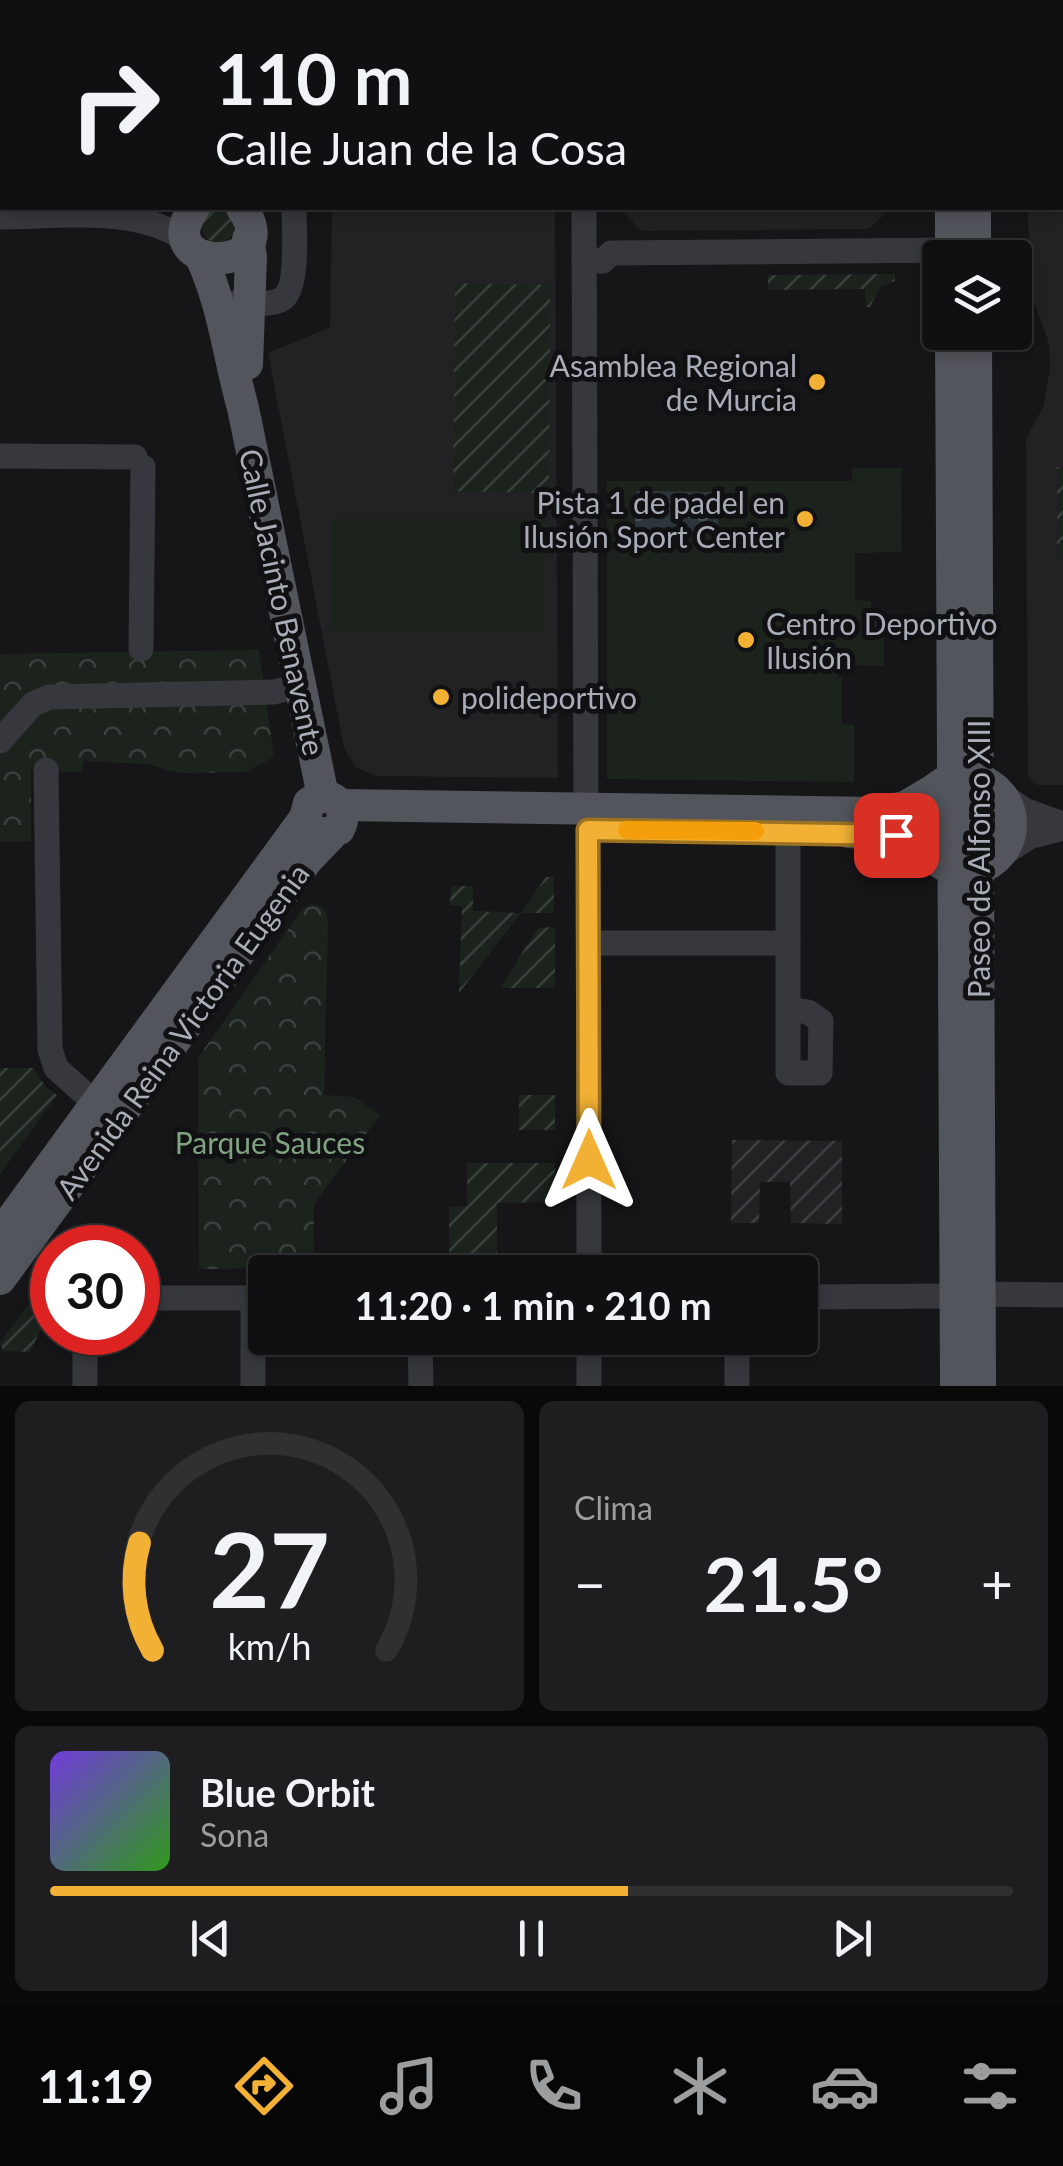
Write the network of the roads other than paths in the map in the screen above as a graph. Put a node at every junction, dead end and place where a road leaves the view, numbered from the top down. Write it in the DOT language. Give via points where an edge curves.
graph roads {
  1 [pos="193,210"];
  2 [pos="294,210"];
  3 [pos="584,210"];
  4 [pos="950,210"];
  5 [pos="974,210"];
  6 [pos="140,212"];
  7 [pos="0,217"];
  8 [pos="248,218"];
  9 [pos="956,240"];
  10 [pos="964,240"];
  11 [pos="195,249"];
  12 [pos="922,255"];
  13 [pos="584,261"];
  14 [pos="235,303"];
  15 [pos="952,350"];
  16 [pos="976,350"];
  17 [pos="0,456"];
  18 [pos="141,649"];
  19 [pos="300,686"];
  20 [pos="0,742"];
  21 [pos="46,770"];
  22 [pos="964,784"];
  23 [pos="335,818"];
  24 [pos="587,819"];
  25 [pos="1063,826"];
  26 [pos="788,832"];
  27 [pos="963,862"];
  28 [pos="589,943"];
  29 [pos="788,943"];
  30 [pos="788,1008"];
  31 [pos="94,1102"];
  32 [pos="0,1235"];
  33 [pos="589,1255"];
  34 [pos="0,1278"];
  35 [pos="1063,1294"];
  36 [pos="967,1295"];
  37 [pos="818,1296"];
  38 [pos="160,1298"];
  39 [pos="248,1298"];
  40 [pos="85,1355"];
  41 [pos="255,1355"];
  42 [pos="420,1355"];
  43 [pos="589,1355"];
  44 [pos="737,1355"];
  45 [pos="85,1386"];
  46 [pos="253,1386"];
  47 [pos="421,1386"];
  48 [pos="589,1386"];
  49 [pos="737,1386"];
  50 [pos="956,1386"];
  51 [pos="980,1386"];
  1 -- 11 [label="main road" via="186,222"];
  2 -- 14 [label="street" via="289,293 279,302"];
  3 -- 13 [label="street"];
  4 -- 9 [label="main road"];
  5 -- 10 [label="main road"];
  6 -- 7 [label="street"];
  6 -- 11 [label="street"];
  8 -- 11 [label="main road" via="239,253 224,260"];
  8 -- 14 [label="main road, Calle Jacinto Benavente" via="251,257"];
  11 -- 14 [label="main road, Calle Jacinto Benavente"];
  12 -- 13 [label="street" via="611,253 602,261"];
  13 -- 24 [label="street"];
  14 -- 19 [label="main road, Calle Jacinto Benavente" via="234,374"];
  15 -- 22 [label="main road, Paseo de Alfonso XIII"];
  16 -- 22 [label="main road, Paseo de Alfonso XIII"];
  17 -- 18 [label="street" via="139,462"];
  19 -- 20 [label="street" via="49,697"];
  19 -- 23 [label="main road, Calle Jacinto Benavente"];
  21 -- 31 [label="street" via="50,1049 56,1068"];
  22 -- 24 [label="main road" via="875,812"];
  22 -- 25 [label="street"];
  22 -- 27 [label="main road, Paseo de Alfonso XIII"];
  22 -- 27 [label="main road" via="1007,805 1011,820 1006,844"];
  23 -- 24 [label="main road"];
  23 -- 31 [label="main road, Avenida Reina Victoria Eugenia"];
  23 -- 34 [label="main road, Avenida Reina Victoria Eugenia"];
  24 -- 26 [label="main road"];
  24 -- 28 [label="street"];
  25 -- 27 [label="street"];
  26 -- 27 [label="main road" via="885,834"];
  26 -- 29 [label="street"];
  27 -- 36 [label="main road, Paseo de Alfonso XIII"];
  28 -- 29 [label="street"];
  28 -- 33 [label="street"];
  29 -- 30 [label="street"];
  31 -- 32 [label="main road, Avenida Reina Victoria Eugenia"];
  35 -- 36 [label="street"];
  36 -- 37 [label="street"];
  36 -- 50 [label="main road, Paseo de Alfonso XIII"];
  36 -- 51 [label="main road, Paseo de Alfonso XIII"];
  38 -- 39 [label="street"];
  40 -- 45 [label="street"];
  41 -- 46 [label="street"];
  42 -- 47 [label="street"];
  43 -- 48 [label="street"];
  44 -- 49 [label="street"];
}
